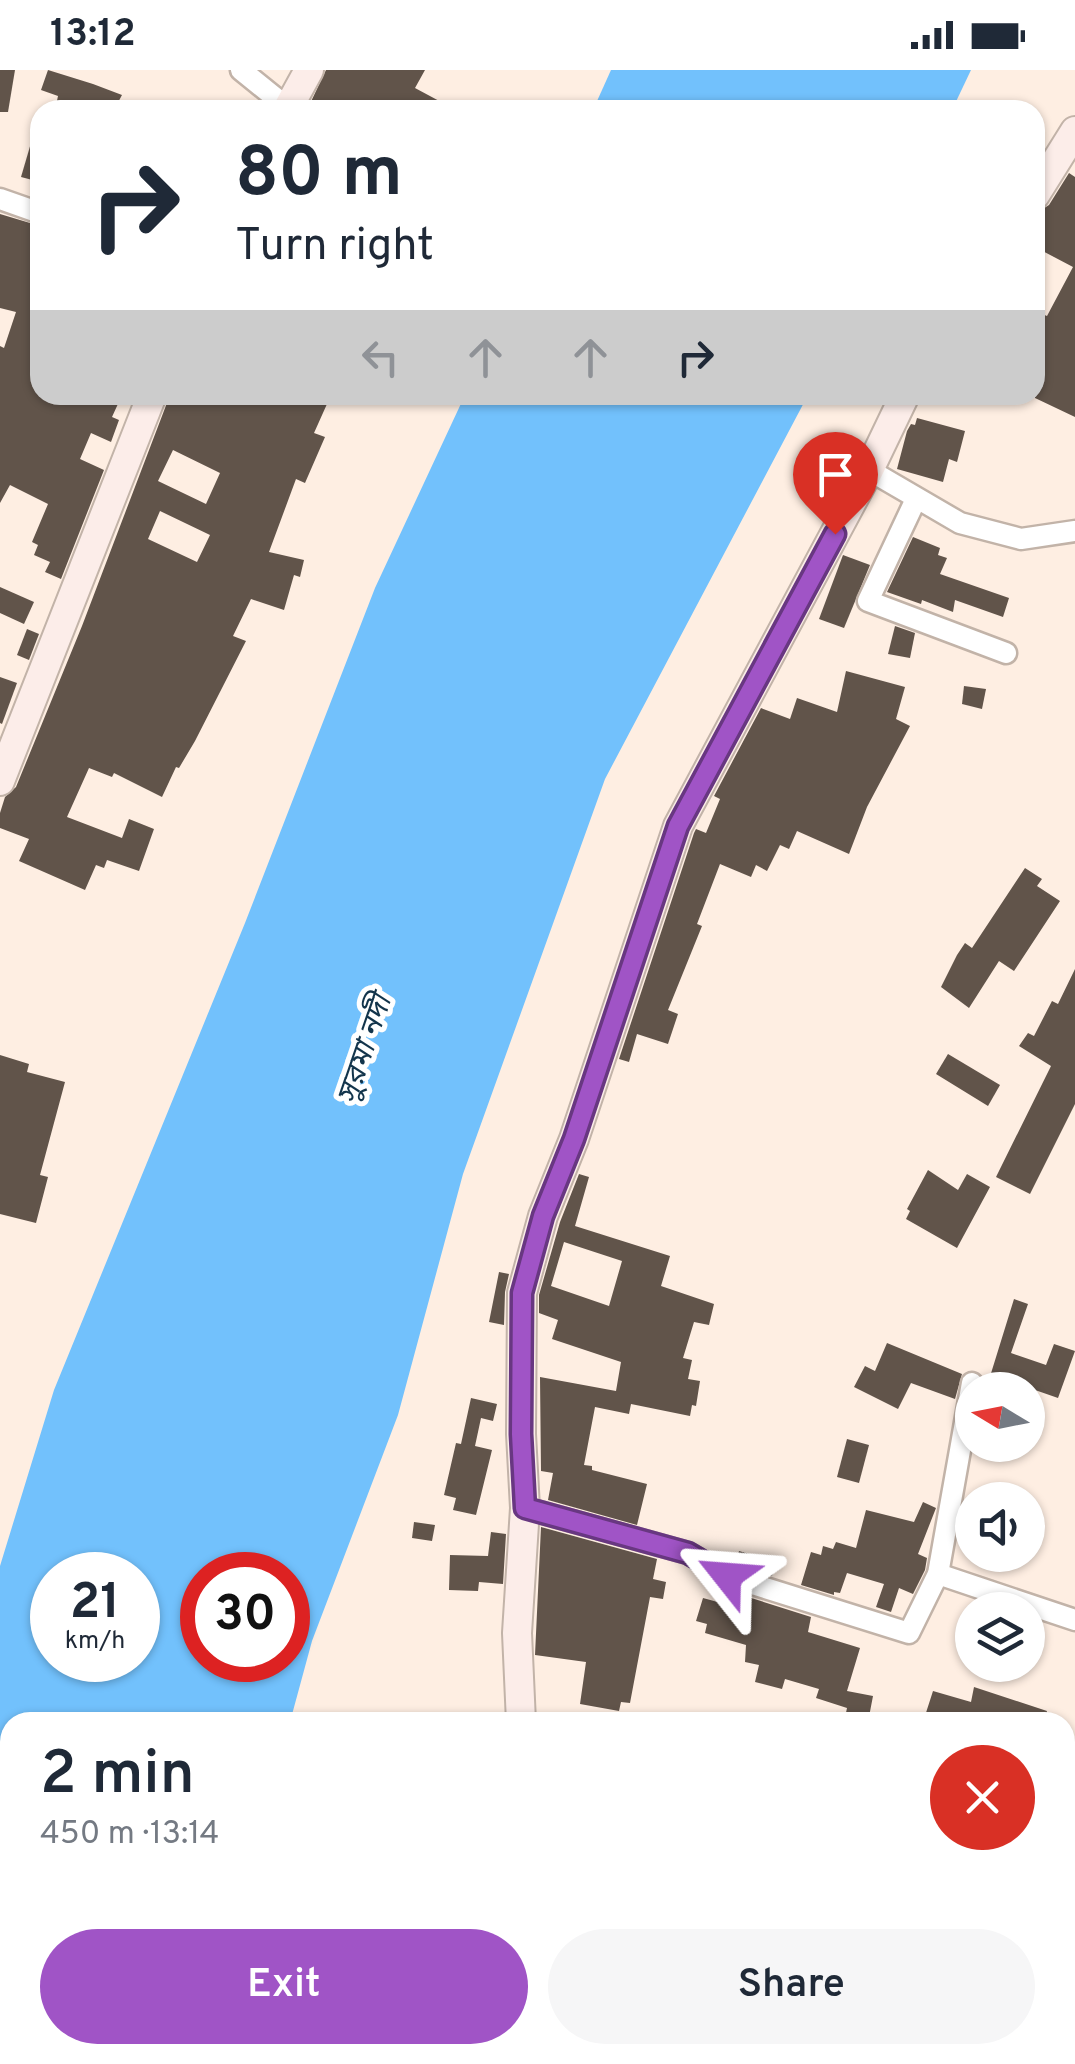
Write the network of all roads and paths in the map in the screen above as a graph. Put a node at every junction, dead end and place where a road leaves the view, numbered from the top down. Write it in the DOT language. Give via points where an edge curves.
graph roads {
  1 [pos="240,70"];
  2 [pos="309,70"];
  3 [pos="276,100"];
  4 [pos="292,100"];
  5 [pos="1075,131"];
  6 [pos="1067,161"];
  7 [pos="1045,184"];
  8 [pos="0,200"];
  9 [pos="30,210"];
  10 [pos="148,405"];
  11 [pos="900,405"];
  12 [pos="870,470"];
  13 [pos="916,499"];
  14 [pos="1075,530"];
  15 [pos="1006,653"];
  16 [pos="0,781"];
  17 [pos="958,1462"];
  18 [pos="525,1508"];
  19 [pos="938,1574"];
  20 [pos="1075,1620"];
  21 [pos="521,1712"];
  1 -- 3 [label="street"];
  2 -- 4 [label="street"];
  5 -- 6 [label="street"];
  6 -- 7 [label="street"];
  8 -- 9 [label="street"];
  10 -- 16 [label="street"];
  11 -- 12 [label="street"];
  12 -- 13 [label="street"];
  12 -- 18 [label="street" via="678,826 543,1216 522,1293"];
  13 -- 14 [label="street" via="960,523 1021,539"];
  13 -- 15 [label="street" via="868,601"];
  17 -- 19 [label="street"];
  18 -- 19 [label="street" via="688,1553 727,1576 910,1633"];
  18 -- 21 [label="street" via="517,1633"];
  19 -- 20 [label="street"];
}
